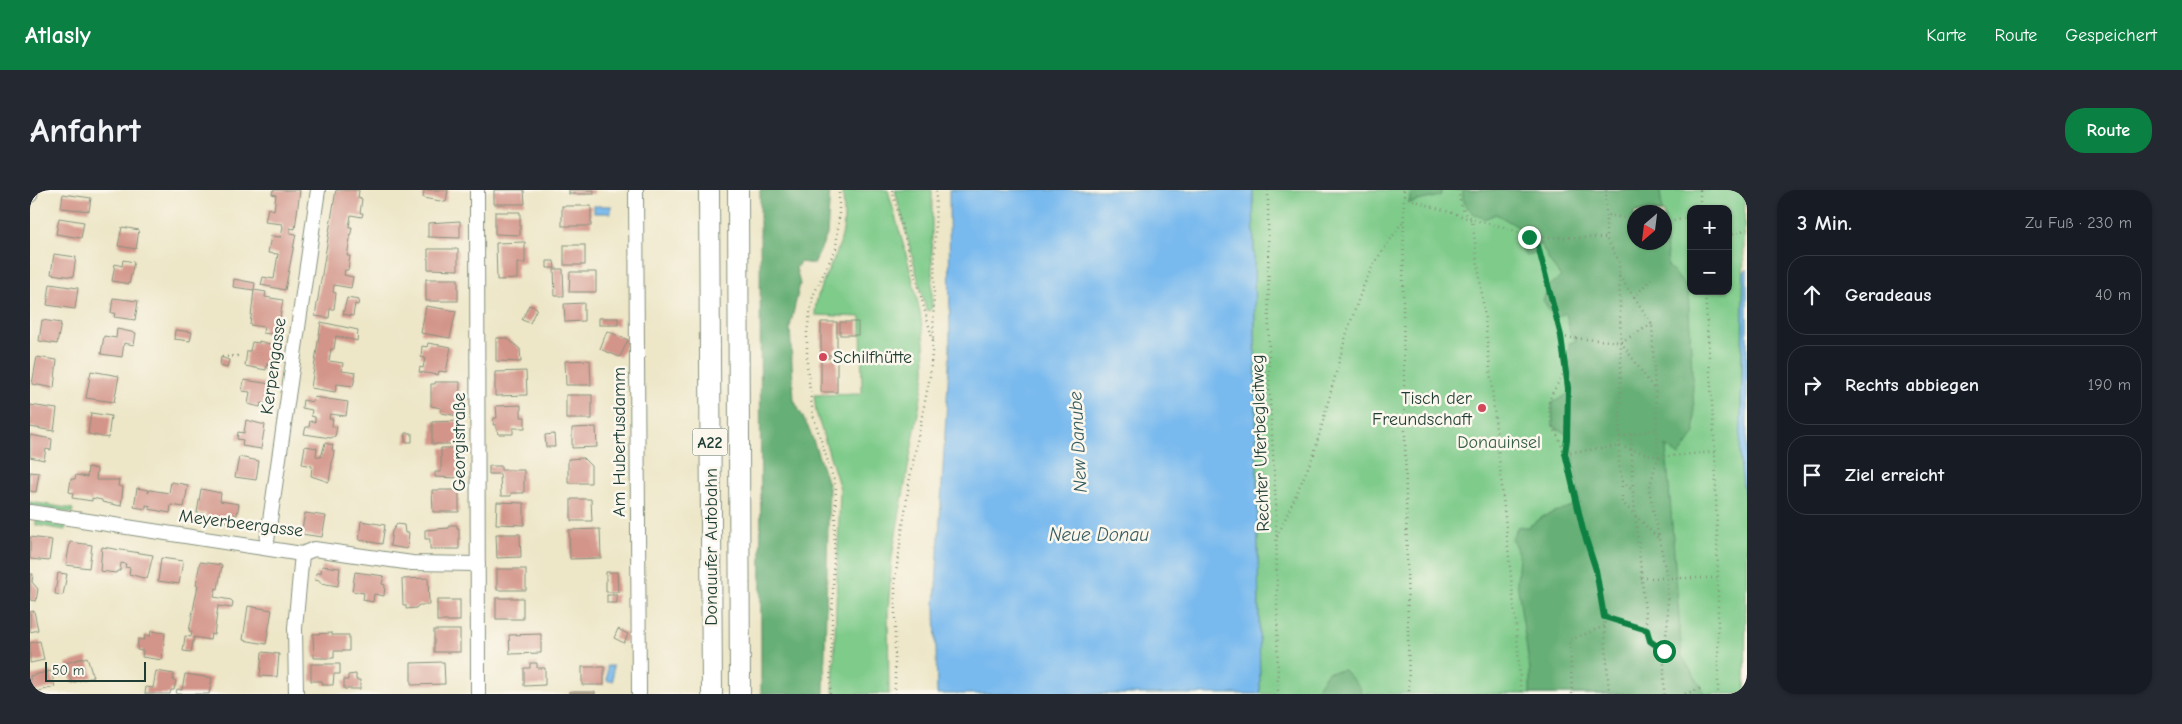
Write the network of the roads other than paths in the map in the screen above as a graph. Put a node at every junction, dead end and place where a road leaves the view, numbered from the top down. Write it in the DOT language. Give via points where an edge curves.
graph roads {
  1 [pos="31,190"];
  2 [pos="318,190"];
  3 [pos="476,190"];
  4 [pos="636,190"];
  5 [pos="708,190"];
  6 [pos="738,190"];
  7 [pos="30,195"];
  8 [pos="30,512"];
  9 [pos="266,548"];
  10 [pos="302,554"];
  11 [pos="478,564"];
  12 [pos="296,694"];
  13 [pos="478,694"];
  14 [pos="639,694"];
  15 [pos="712,694"];
  16 [pos="740,694"];
  1 -- 7 [label="street"];
  2 -- 9 [label="street, Kerpengasse"];
  3 -- 11 [label="street, Georgistraße"];
  4 -- 14 [label="street, Am Hubertusdamm"];
  5 -- 15 [label="highway, Donauufer Autobahn / A22"];
  6 -- 16 [label="highway, Donauufer Autobahn / A22"];
  8 -- 9 [label="street, Meyerbeergasse"];
  9 -- 10 [label="street, Meyerbeergasse"];
  10 -- 11 [label="street, Meyerbeergasse" via="314,549 412,563"];
  10 -- 12 [label="street" via="295,628"];
  11 -- 13 [label="street, Georgistraße"];
}
